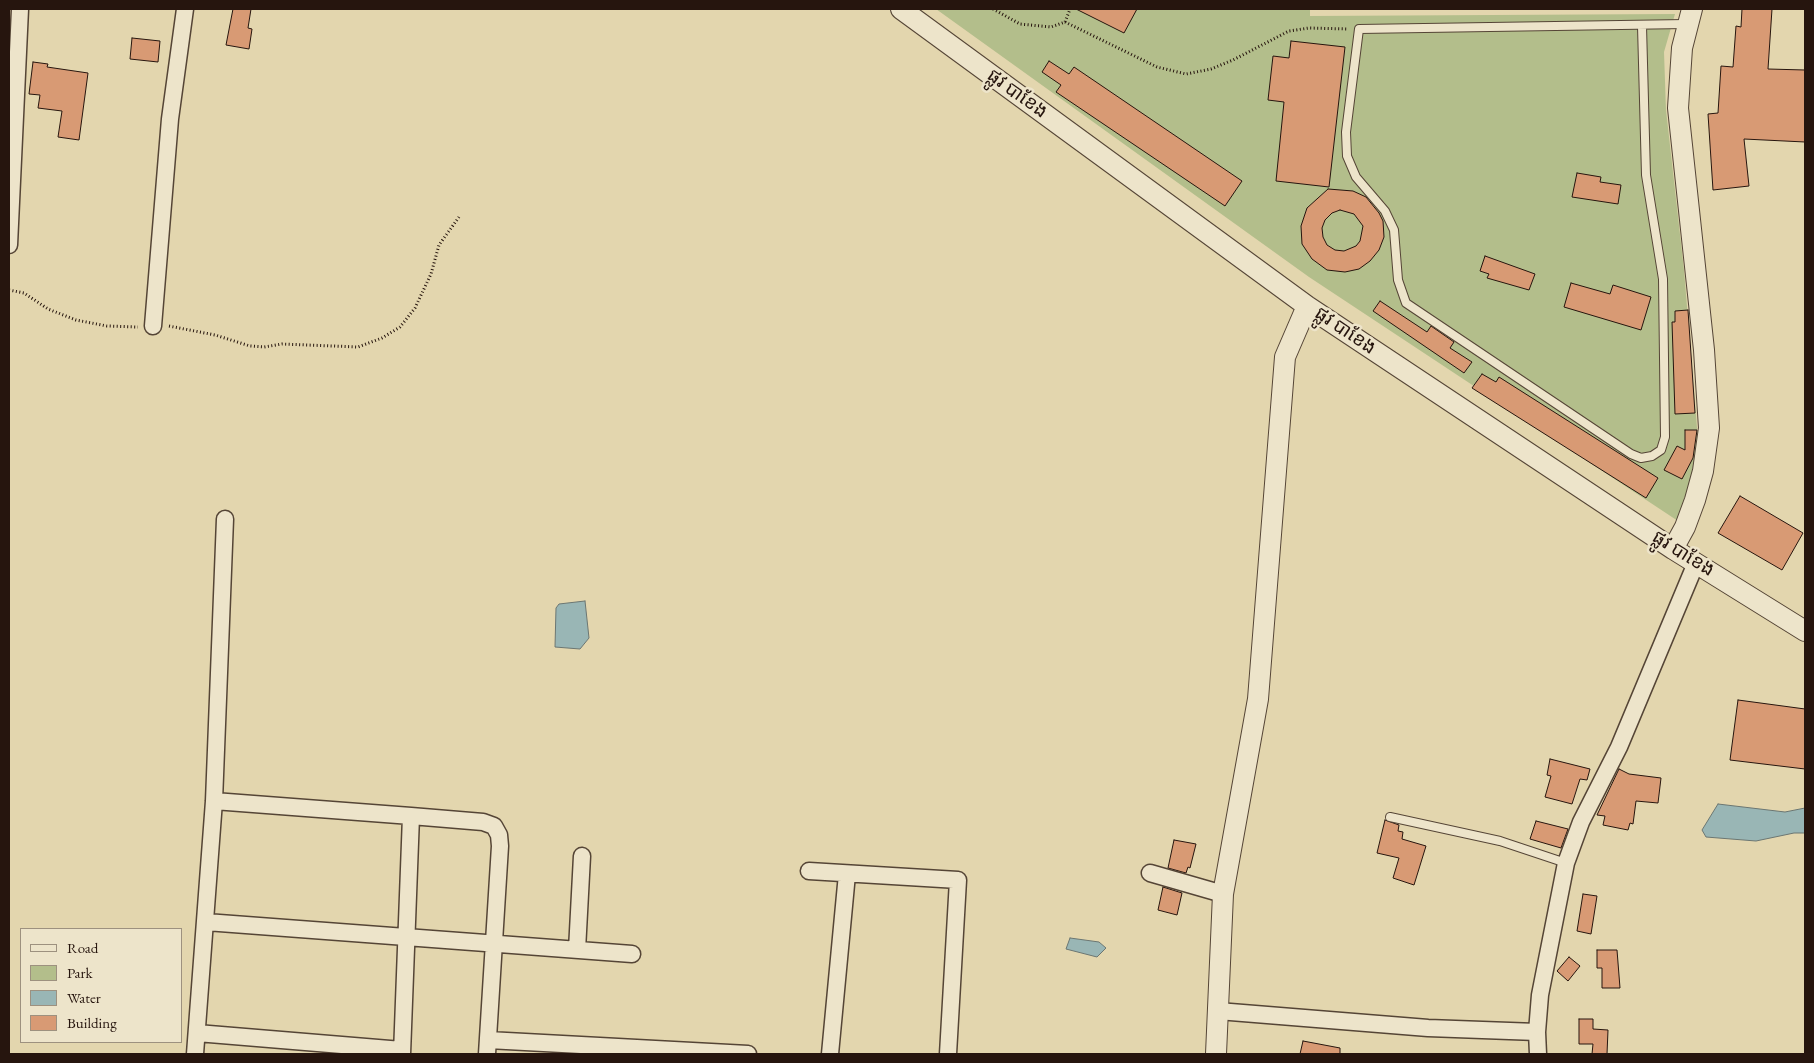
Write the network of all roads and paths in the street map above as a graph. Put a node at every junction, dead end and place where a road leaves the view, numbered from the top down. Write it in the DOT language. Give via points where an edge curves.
graph roads {
  1 [pos="20,9"];
  2 [pos="185,9"];
  3 [pos="901,9"];
  4 [pos="993,9"];
  5 [pos="1070,9"];
  6 [pos="1689,16"];
  7 [pos="1065,22"];
  8 [pos="1642,26"];
  9 [pos="1359,29"];
  10 [pos="11,147"];
  11 [pos="459,218"];
  12 [pos="9,244"];
  13 [pos="9,290"];
  14 [pos="1307,306"];
  15 [pos="153,326"];
  16 [pos="225,519"];
  17 [pos="1673,549"];
  18 [pos="1696,563"];
  19 [pos="1805,630"];
  20 [pos="214,801"];
  21 [pos="412,816"];
  22 [pos="1390,818"];
  23 [pos="582,856"];
  24 [pos="1566,863"];
  25 [pos="809,871"];
  26 [pos="1150,873"];
  27 [pos="847,874"];
  28 [pos="1223,894"];
  29 [pos="206,922"];
  30 [pos="407,936"];
  31 [pos="495,945"];
  32 [pos="577,950"];
  33 [pos="632,954"];
  34 [pos="1218,1011"];
  35 [pos="1537,1032"];
  36 [pos="197,1033"];
  37 [pos="488,1047"];
  38 [pos="402,1052"];
  39 [pos="195,1054"];
  40 [pos="748,1054"];
  41 [pos="830,1054"];
  42 [pos="948,1054"];
  43 [pos="1216,1054"];
  44 [pos="1538,1054"];
  1 -- 10 [label="street"];
  2 -- 15 [label="street" via="170,119"];
  3 -- 14 [label="street, ផ្លូវ បាខែង"];
  4 -- 7 [label="path" via="1029,26 1052,27"];
  5 -- 7 [label="path"];
  6 -- 8 [label="lane"];
  6 -- 17 [label="street" via="1682,48 1678,108 1704,350 1709,428 1695,500 1686,527"];
  7 -- 9 [label="path" via="1148,64 1186,74 1233,60 1289,31"];
  8 -- 9 [label="lane"];
  8 -- 9 [label="lane" via="1646,175 1663,279 1665,437 1661,450 1641,458 1406,303 1398,280 1394,230 1385,211 1356,177 1346,156"];
  10 -- 12 [label="street"];
  11 -- 15 [label="path" via="439,245 431,274 415,308 400,327 358,347 250,346 173,326"];
  13 -- 15 [label="path" via="24,293 48,309 76,320 107,326"];
  14 -- 17 [label="street, ផ្លូវ បាខែង"];
  14 -- 28 [label="street" via="1285,357 1258,699"];
  16 -- 20 [label="street"];
  17 -- 18 [label="street, ផ្លូវ បាខែង"];
  18 -- 19 [label="street, ផ្លូវ បាខែង"];
  18 -- 24 [label="street" via="1619,747 1581,822"];
  20 -- 21 [label="street"];
  20 -- 29 [label="street"];
  21 -- 30 [label="street"];
  21 -- 31 [label="street" via="483,822 497,830 500,846"];
  22 -- 24 [label="lane" via="1500,841"];
  23 -- 32 [label="street"];
  24 -- 35 [label="street" via="1546,958"];
  25 -- 27 [label="street"];
  26 -- 28 [label="street"];
  27 -- 41 [label="street"];
  27 -- 42 [label="street" via="958,880"];
  28 -- 34 [label="street"];
  29 -- 30 [label="street"];
  29 -- 36 [label="street"];
  30 -- 31 [label="street"];
  30 -- 38 [label="street"];
  31 -- 32 [label="street"];
  31 -- 37 [label="street"];
  32 -- 33 [label="street"];
  34 -- 35 [label="street" via="1428,1028"];
  34 -- 43 [label="street"];
  35 -- 44 [label="street"];
  36 -- 38 [label="street"];
  36 -- 39 [label="street"];
  37 -- 40 [label="street"];
}
